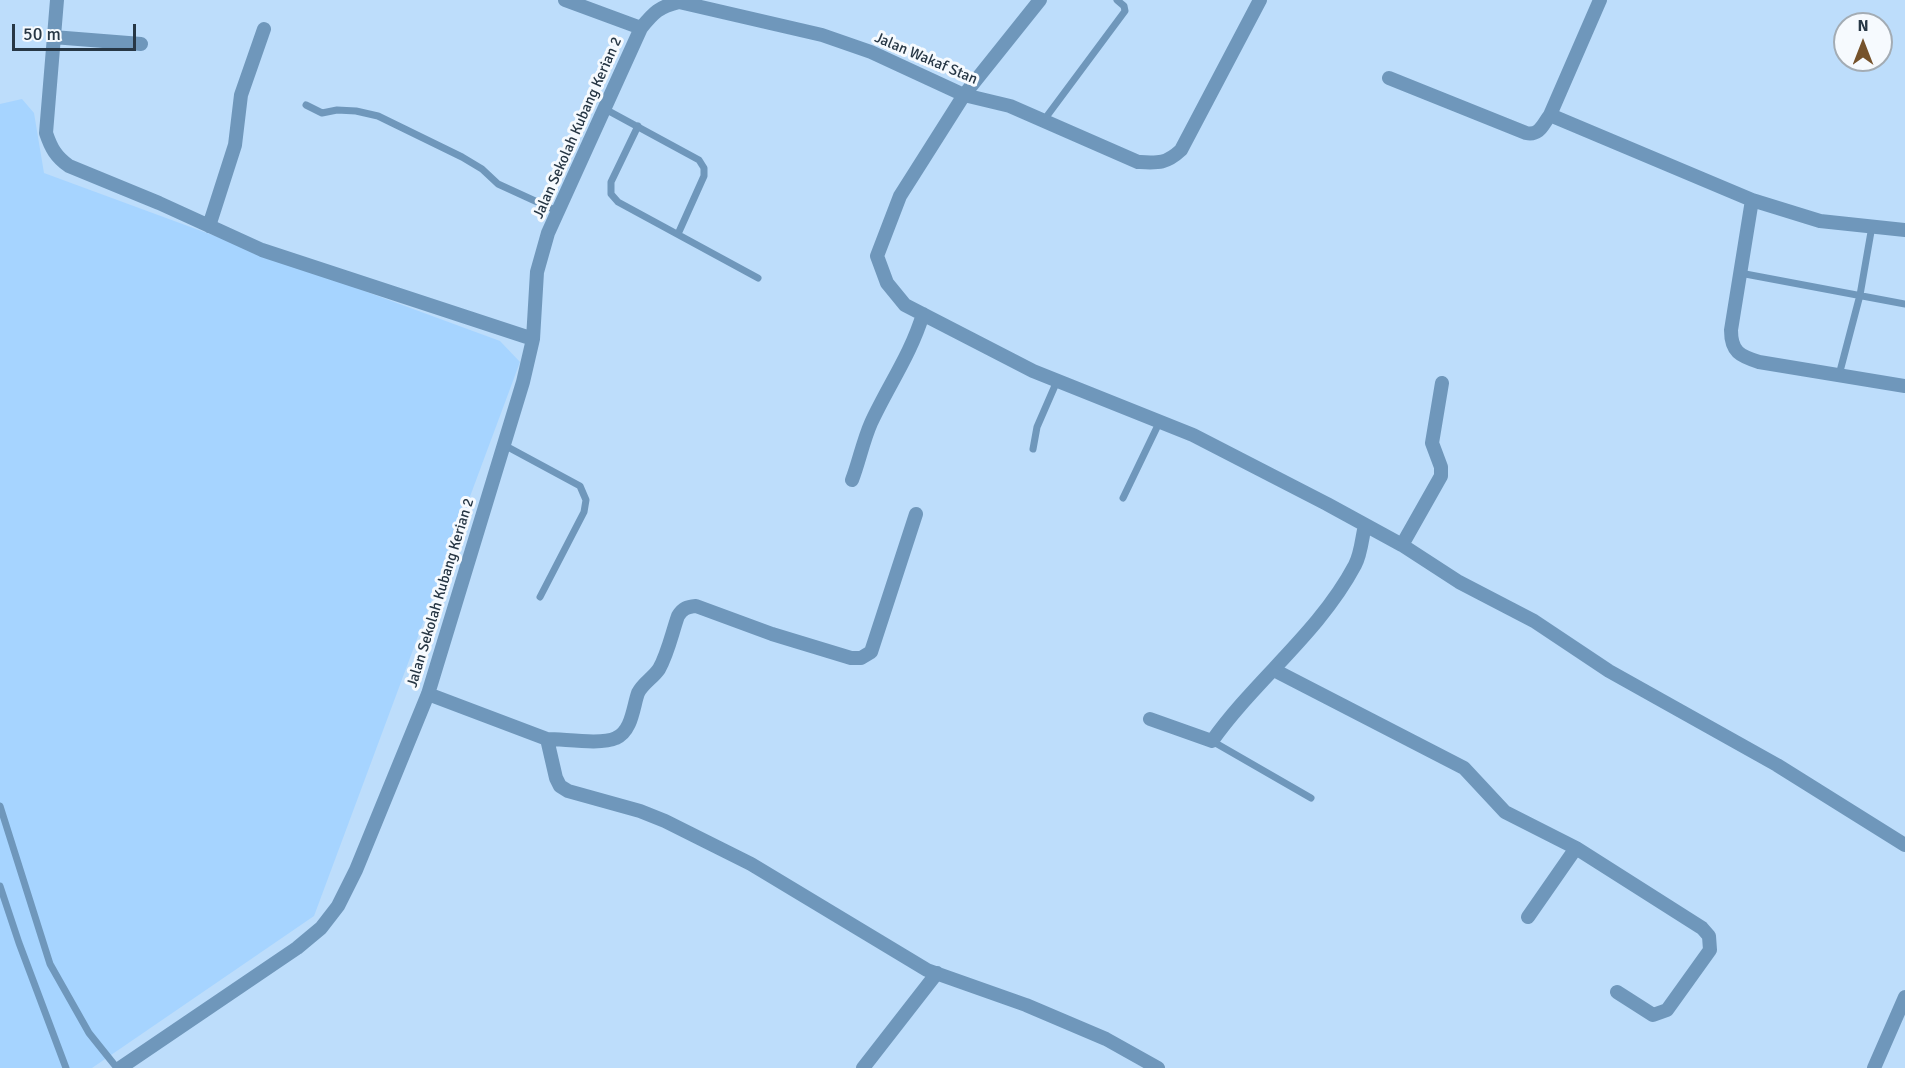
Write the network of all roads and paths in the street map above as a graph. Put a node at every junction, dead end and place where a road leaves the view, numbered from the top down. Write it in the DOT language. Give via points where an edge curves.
graph roads {
  1 [pos="57,0"];
  2 [pos="565,0"];
  3 [pos="1040,0"];
  4 [pos="1117,0"];
  5 [pos="1260,0"];
  6 [pos="1600,0"];
  7 [pos="680,1"];
  8 [pos="641,28"];
  9 [pos="264,29"];
  10 [pos="53,37"];
  11 [pos="141,44"];
  12 [pos="1389,78"];
  13 [pos="964,95"];
  14 [pos="306,105"];
  15 [pos="605,109"];
  16 [pos="1550,115"];
  17 [pos="1044,120"];
  18 [pos="638,126"];
  19 [pos="1752,200"];
  20 [pos="558,211"];
  21 [pos="209,226"];
  22 [pos="1872,226"];
  23 [pos="1905,230"];
  24 [pos="678,234"];
  25 [pos="1740,273"];
  26 [pos="758,278"];
  27 [pos="1860,295"];
  28 [pos="1905,304"];
  29 [pos="923,314"];
  30 [pos="533,339"];
  31 [pos="1839,375"];
  32 [pos="1057,381"];
  33 [pos="1442,383"];
  34 [pos="1905,386"];
  35 [pos="1159,423"];
  36 [pos="504,445"];
  37 [pos="1033,449"];
  38 [pos="852,480"];
  39 [pos="1124,498"];
  40 [pos="916,514"];
  41 [pos="1365,525"];
  42 [pos="1402,545"];
  43 [pos="540,597"];
  44 [pos="1274,670"];
  45 [pos="428,694"];
  46 [pos="1150,719"];
  47 [pos="547,738"];
  48 [pos="1212,741"];
  49 [pos="1311,798"];
  50 [pos="0,806"];
  51 [pos="1905,845"];
  52 [pos="1575,848"];
  53 [pos="0,886"];
  54 [pos="1528,917"];
  55 [pos="937,973"];
  56 [pos="1617,992"];
  57 [pos="1905,997"];
  58 [pos="66,1068"];
  59 [pos="118,1068"];
  60 [pos="863,1068"];
  61 [pos="1158,1068"];
  62 [pos="1875,1068"];
  1 -- 10 [label="street"];
  2 -- 8 [label="street"];
  3 -- 13 [label="street"];
  4 -- 17 [label="lane" via="1125,11"];
  5 -- 17 [label="street, Jalan Wakaf Stan" via="1181,150 1171,160 1138,162"];
  6 -- 16 [label="street"];
  7 -- 8 [label="street, Jalan Wakaf Stan" via="654,12"];
  7 -- 13 [label="street, Jalan Wakaf Stan" via="822,35 871,52"];
  8 -- 15 [label="street, Jalan Sekolah Kubang Kerian 2"];
  9 -- 21 [label="street" via="241,95 235,145"];
  10 -- 11 [label="street"];
  10 -- 21 [label="street" via="46,133 51,149 69,166"];
  12 -- 16 [label="street" via="1526,133 1539,131"];
  13 -- 17 [label="street, Jalan Wakaf Stan" via="1010,106"];
  13 -- 29 [label="street" via="900,196 877,256 887,283 905,305"];
  14 -- 20 [label="lane" via="322,113 356,111 378,116 462,157 498,183"];
  15 -- 18 [label="lane"];
  15 -- 20 [label="street, Jalan Sekolah Kubang Kerian 2"];
  16 -- 19 [label="street"];
  18 -- 24 [label="lane" via="699,160 704,168"];
  18 -- 24 [label="lane" via="610,182 611,194 618,202"];
  19 -- 22 [label="street" via="1820,220"];
  19 -- 25 [label="street"];
  20 -- 30 [label="street, Jalan Sekolah Kubang Kerian 2" via="537,272"];
  21 -- 30 [label="street" via="262,250"];
  22 -- 23 [label="street"];
  22 -- 27 [label="lane"];
  24 -- 26 [label="lane"];
  25 -- 27 [label="lane"];
  25 -- 31 [label="street" via="1731,330 1736,352 1759,362"];
  27 -- 28 [label="lane"];
  27 -- 31 [label="lane"];
  29 -- 32 [label="street"];
  29 -- 38 [label="street" via="917,335 870,424"];
  30 -- 36 [label="street, Jalan Sekolah Kubang Kerian 2"];
  31 -- 34 [label="street"];
  32 -- 35 [label="street"];
  32 -- 37 [label="lane" via="1037,427"];
  33 -- 42 [label="street" via="1432,443 1442,467 1441,476"];
  35 -- 39 [label="lane"];
  35 -- 41 [label="street" via="1193,435"];
  36 -- 43 [label="lane" via="580,486 586,500 584,512"];
  36 -- 45 [label="street, Jalan Sekolah Kubang Kerian 2"];
  40 -- 47 [label="street" via="871,652 861,658 850,658 696,606 687,607 678,616 657,672 642,686 628,725 617,738"];
  41 -- 42 [label="street"];
  41 -- 44 [label="street" via="1356,564 1326,609"];
  42 -- 51 [label="street" via="1459,582 1534,621 1609,671 1777,765"];
  44 -- 48 [label="street"];
  44 -- 52 [label="street" via="1464,768 1506,812"];
  45 -- 47 [label="street"];
  45 -- 59 [label="street, Jalan Sekolah Kubang Kerian 2" via="356,870 338,906 321,928"];
  46 -- 48 [label="street"];
  47 -- 55 [label="street" via="556,778 568,791 640,811 676,827 751,864"];
  48 -- 49 [label="lane"];
  50 -- 59 [label="lane" via="50,964 89,1033"];
  52 -- 54 [label="street"];
  52 -- 56 [label="street" via="1709,936 1710,950 1667,1010 1653,1015"];
  53 -- 58 [label="lane"];
  55 -- 60 [label="street"];
  55 -- 61 [label="street" via="1086,1030"];
  57 -- 62 [label="street"];
}
